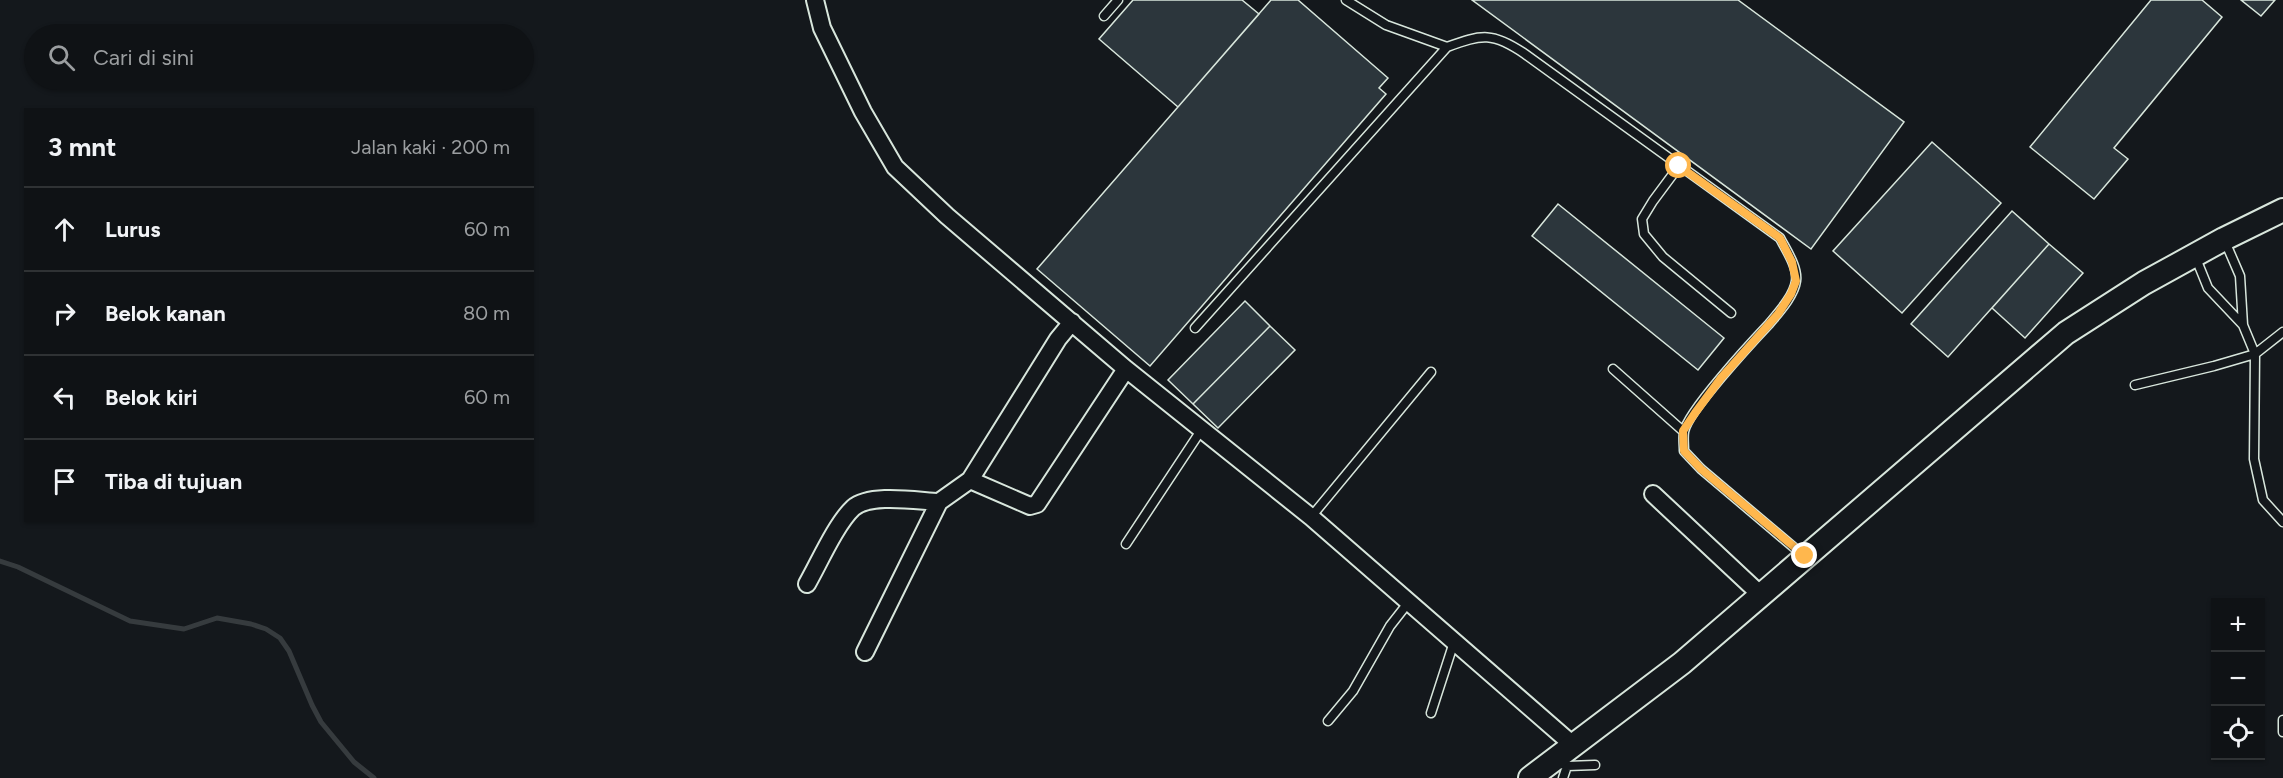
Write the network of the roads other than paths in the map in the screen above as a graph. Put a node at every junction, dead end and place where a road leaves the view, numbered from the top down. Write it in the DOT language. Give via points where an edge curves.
graph roads {
  1 [pos="815,0"];
  2 [pos="1118,0"];
  3 [pos="1346,0"];
  4 [pos="1104,16"];
  5 [pos="1447,47"];
  6 [pos="1679,166"];
  7 [pos="2283,210"];
  8 [pos="2224,238"];
  9 [pos="2194,255"];
  10 [pos="1731,313"];
  11 [pos="1072,322"];
  12 [pos="2243,325"];
  13 [pos="1195,328"];
  14 [pos="2283,332"];
  15 [pos="2255,354"];
  16 [pos="1126,369"];
  17 [pos="1613,369"];
  18 [pos="1431,372"];
  19 [pos="2135,385"];
  20 [pos="1202,429"];
  21 [pos="1683,431"];
  22 [pos="970,480"];
  23 [pos="1653,494"];
  24 [pos="939,502"];
  25 [pos="1311,517"];
  26 [pos="2283,522"];
  27 [pos="1126,544"];
  28 [pos="1805,556"];
  29 [pos="807,584"];
  30 [pos="1762,596"];
  31 [pos="1408,603"];
  32 [pos="1454,642"];
  33 [pos="865,652"];
  34 [pos="1431,713"];
  35 [pos="2283,720"];
  36 [pos="1328,721"];
  37 [pos="2283,732"];
  38 [pos="1565,762"];
  39 [pos="1595,765"];
  40 [pos="1530,778"];
  1 -- 11 [label="street" via="822,28 895,167"];
  2 -- 4 [label="lane"];
  3 -- 5 [label="lane" via="1386,25"];
  5 -- 6 [label="lane" via="1486,36 1513,45"];
  5 -- 13 [label="lane"];
  6 -- 10 [label="lane" via="1642,219 1644,234 1663,256"];
  6 -- 21 [label="lane" via="1780,238 1796,281 1778,314 1721,378"];
  7 -- 8 [label="main road"];
  8 -- 9 [label="main road"];
  8 -- 12 [label="lane" via="2240,276"];
  9 -- 12 [label="lane" via="2208,288"];
  9 -- 28 [label="main road" via="2066,333"];
  11 -- 16 [label="street"];
  11 -- 22 [label="street"];
  12 -- 15 [label="lane"];
  14 -- 15 [label="lane"];
  15 -- 19 [label="lane"];
  15 -- 26 [label="lane" via="2254,459 2263,501"];
  16 -- 20 [label="street"];
  16 -- 22 [label="street" via="1037,504 1030,506"];
  17 -- 21 [label="lane"];
  18 -- 25 [label="lane"];
  20 -- 25 [label="street"];
  20 -- 27 [label="lane"];
  21 -- 28 [label="lane" via="1684,451 1695,463"];
  22 -- 24 [label="street"];
  23 -- 30 [label="street"];
  24 -- 29 [label="street" via="888,499 854,507"];
  24 -- 33 [label="street"];
  25 -- 31 [label="street"];
  28 -- 30 [label="main road"];
  30 -- 38 [label="main road"];
  31 -- 32 [label="street"];
  31 -- 36 [label="lane" via="1390,626 1353,691"];
  32 -- 34 [label="lane"];
  32 -- 38 [label="street"];
  35 -- 37 [label="lane"];
  38 -- 39 [label="lane"];
  38 -- 40 [label="main road"];
}
